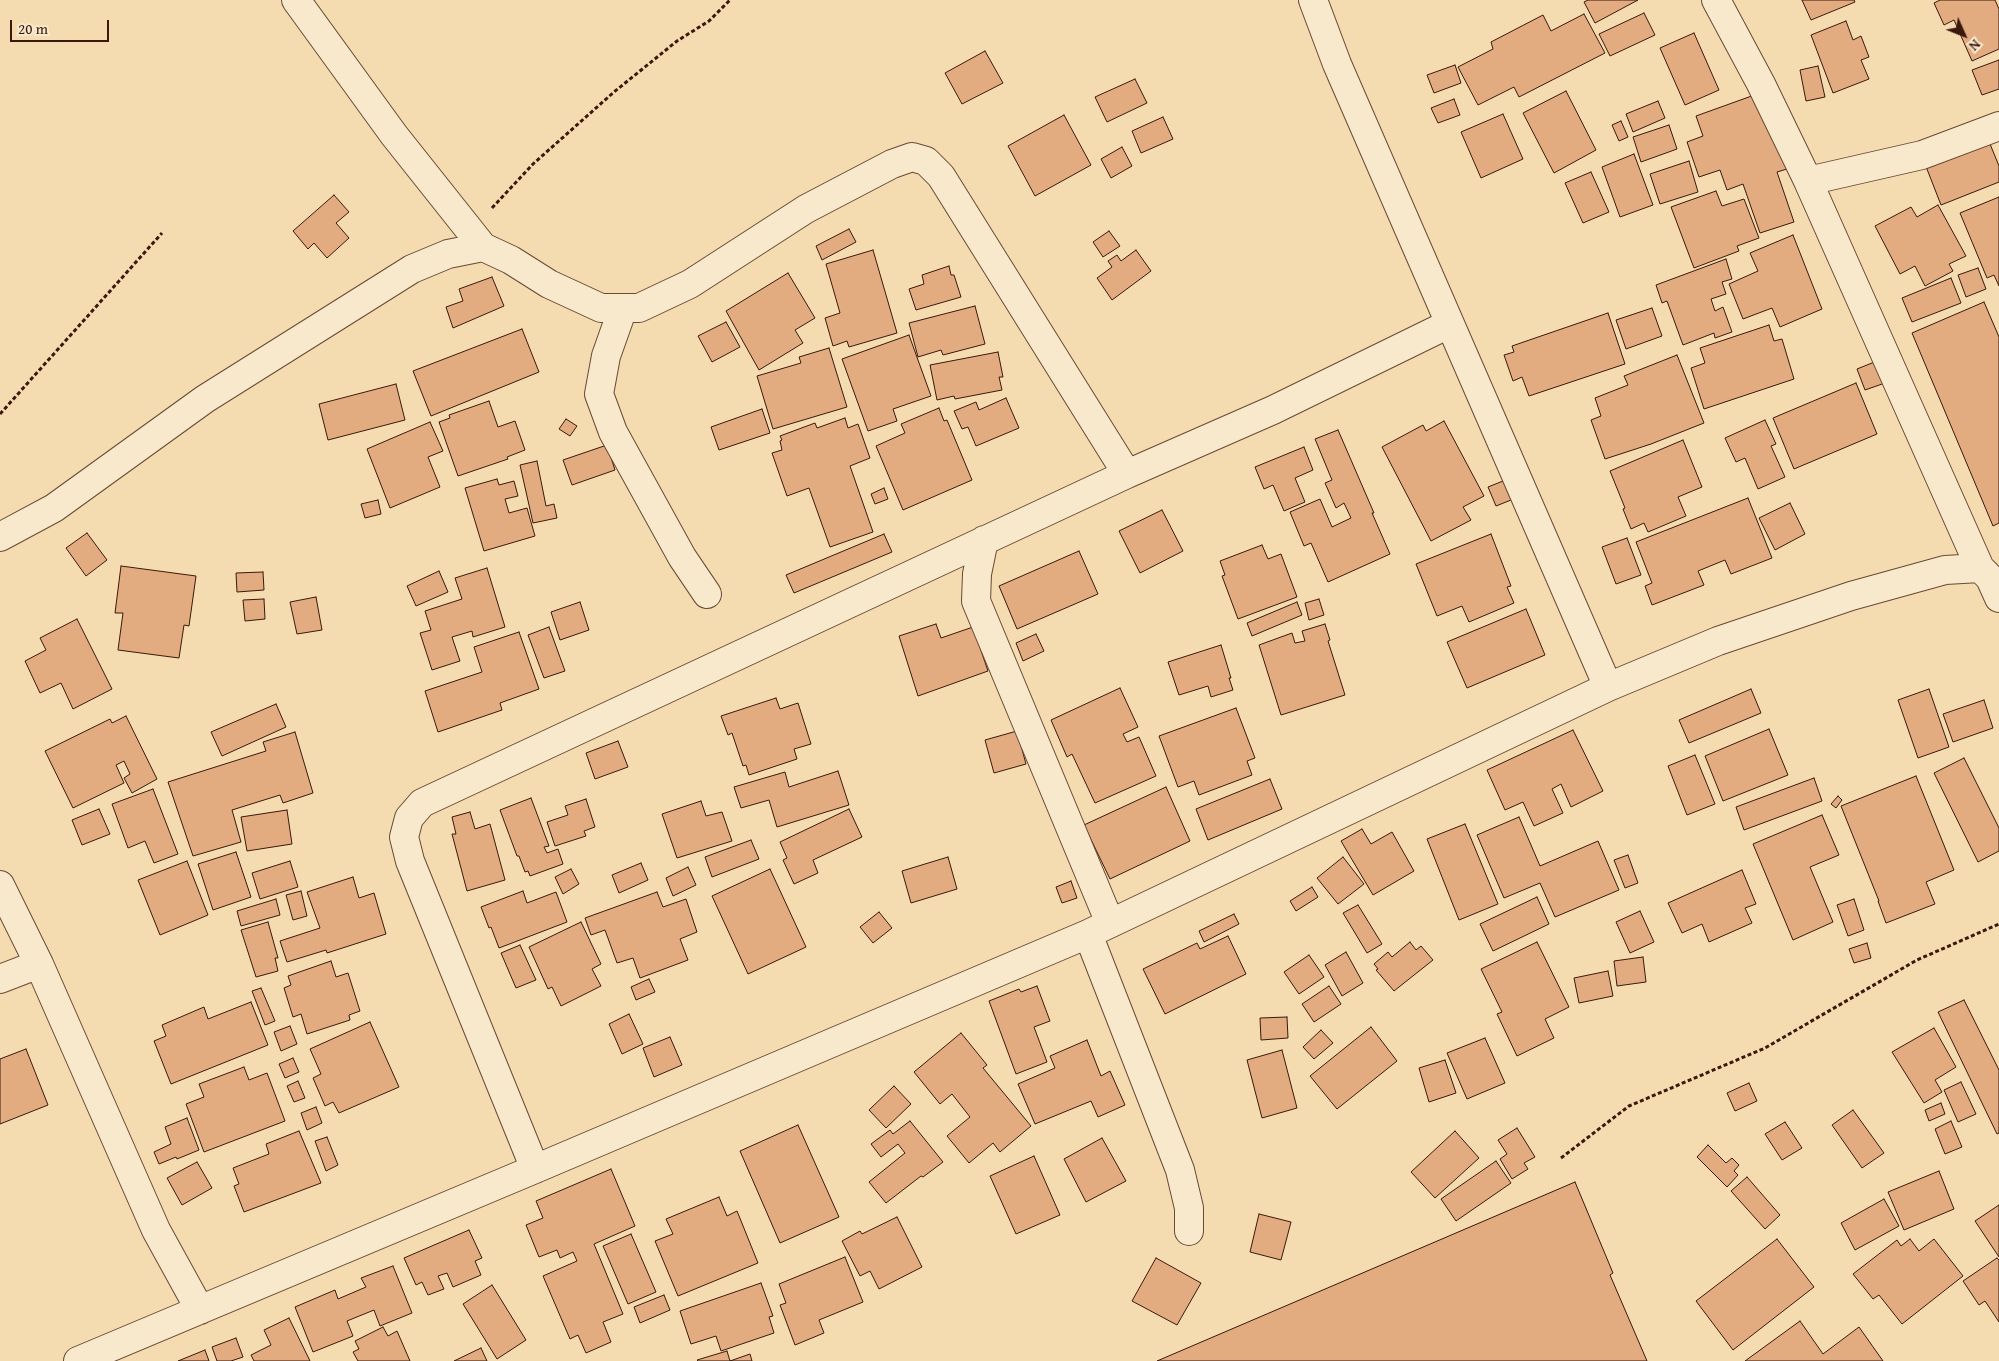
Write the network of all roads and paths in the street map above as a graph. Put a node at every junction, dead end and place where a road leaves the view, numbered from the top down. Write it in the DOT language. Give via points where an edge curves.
graph roads {
  1 [pos="296,0"];
  2 [pos="730,0"];
  3 [pos="1313,0"];
  4 [pos="1716,0"];
  5 [pos="1999,126"];
  6 [pos="1808,181"];
  7 [pos="162,233"];
  8 [pos="477,239"];
  9 [pos="623,308"];
  10 [pos="1450,324"];
  11 [pos="0,414"];
  12 [pos="1126,474"];
  13 [pos="0,537"];
  14 [pos="984,540"];
  15 [pos="1980,568"];
  16 [pos="707,594"];
  17 [pos="1999,598"];
  18 [pos="1608,688"];
  19 [pos="0,885"];
  20 [pos="1999,924"];
  21 [pos="1099,929"];
  22 [pos="39,964"];
  23 [pos="0,979"];
  24 [pos="1562,1158"];
  25 [pos="535,1170"];
  26 [pos="1189,1231"];
  27 [pos="200,1310"];
  28 [pos="78,1361"];
  1 -- 8 [label="street" via="394,135"];
  2 -- 8 [label="path" via="709,21 678,41 614,92 532,164"];
  3 -- 10 [label="street" via="1336,64"];
  4 -- 6 [label="street"];
  5 -- 6 [label="street" via="1922,155"];
  6 -- 15 [label="street"];
  7 -- 11 [label="path"];
  8 -- 9 [label="street" via="549,284 601,308"];
  8 -- 13 [label="street" via="412,269 205,398 54,508"];
  9 -- 12 [label="street" via="639,308 690,284 806,210 892,164 912,157 926,161 941,176"];
  9 -- 16 [label="street" via="606,356 599,394 613,432 682,557"];
  10 -- 12 [label="street" via="1274,410"];
  10 -- 18 [label="street"];
  12 -- 14 [label="street"];
  14 -- 21 [label="street" via="977,574 976,601"];
  14 -- 25 [label="street" via="422,802 409,818 404,837 410,861"];
  15 -- 17 [label="street" via="1990,578"];
  15 -- 18 [label="street" via="1945,570 1850,596 1718,642"];
  18 -- 21 [label="street"];
  19 -- 22 [label="street"];
  20 -- 24 [label="path" via="1917,960 1765,1048 1629,1106"];
  21 -- 25 [label="street"];
  21 -- 26 [label="street" via="1129,1043 1180,1170 1189,1208"];
  22 -- 23 [label="street"];
  22 -- 27 [label="street" via="156,1230"];
  25 -- 27 [label="street"];
  27 -- 28 [label="street"];
}
